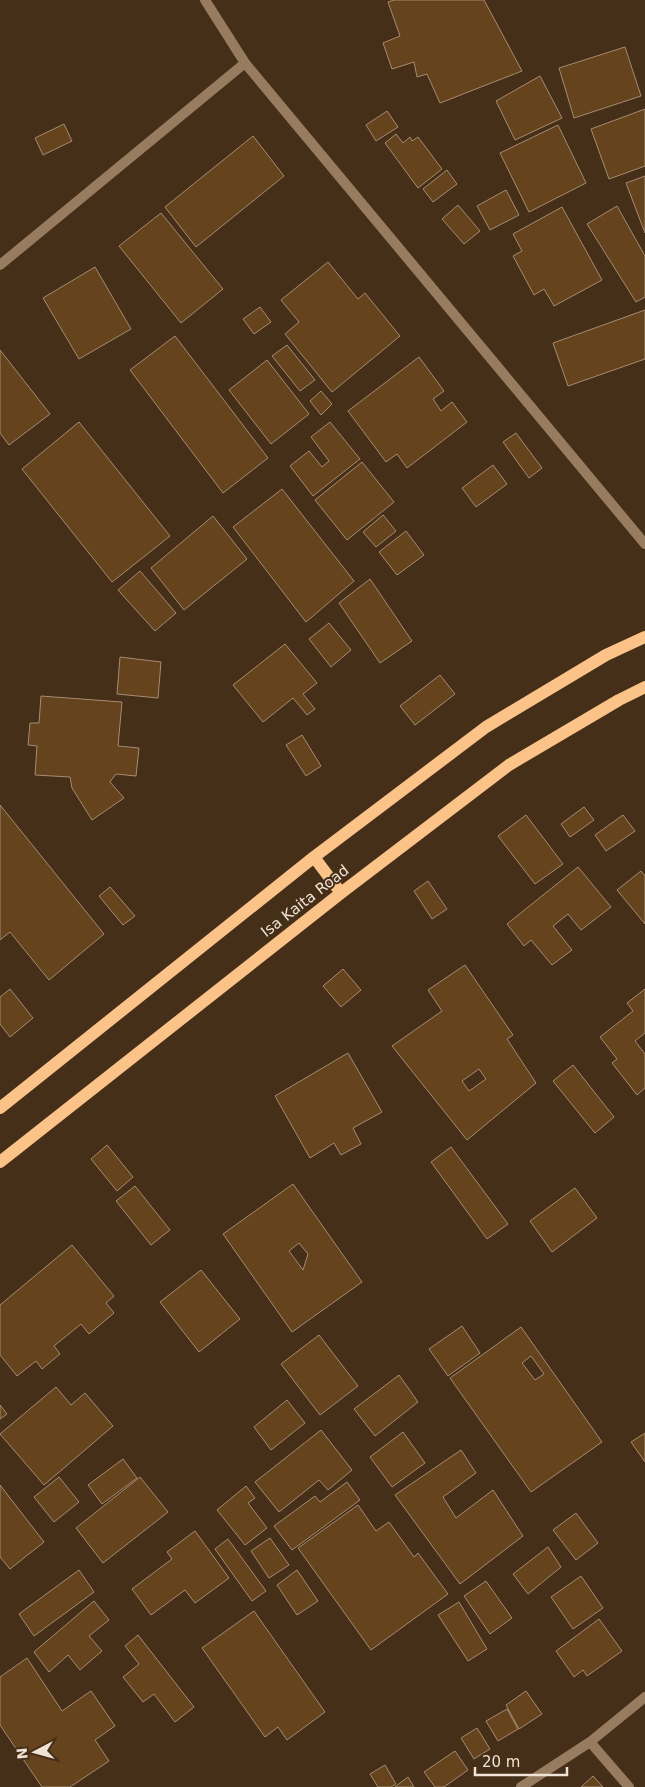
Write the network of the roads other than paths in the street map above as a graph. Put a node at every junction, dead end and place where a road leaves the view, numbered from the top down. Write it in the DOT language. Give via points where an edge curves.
graph roads {
  1 [pos="205,0"];
  2 [pos="245,63"];
  3 [pos="0,265"];
  4 [pos="645,544"];
  5 [pos="645,637"];
  6 [pos="645,687"];
  7 [pos="314,857"];
  8 [pos="341,893"];
  9 [pos="0,1108"];
  10 [pos="0,1162"];
  11 [pos="645,1697"];
  12 [pos="590,1742"];
  13 [pos="520,1787"];
  14 [pos="628,1787"];
  1 -- 2 [label="street"];
  2 -- 3 [label="street"];
  2 -- 4 [label="street"];
  5 -- 7 [label="main road, Isa Kaita Road" via="606,655 486,727"];
  6 -- 8 [label="main road, Isa Kaita Road" via="509,765"];
  7 -- 8 [label="main road"];
  7 -- 9 [label="main road, Isa Kaita Road"];
  8 -- 10 [label="main road, Isa Kaita Road"];
  11 -- 12 [label="street"];
  12 -- 13 [label="street"];
  12 -- 14 [label="street"];
}
